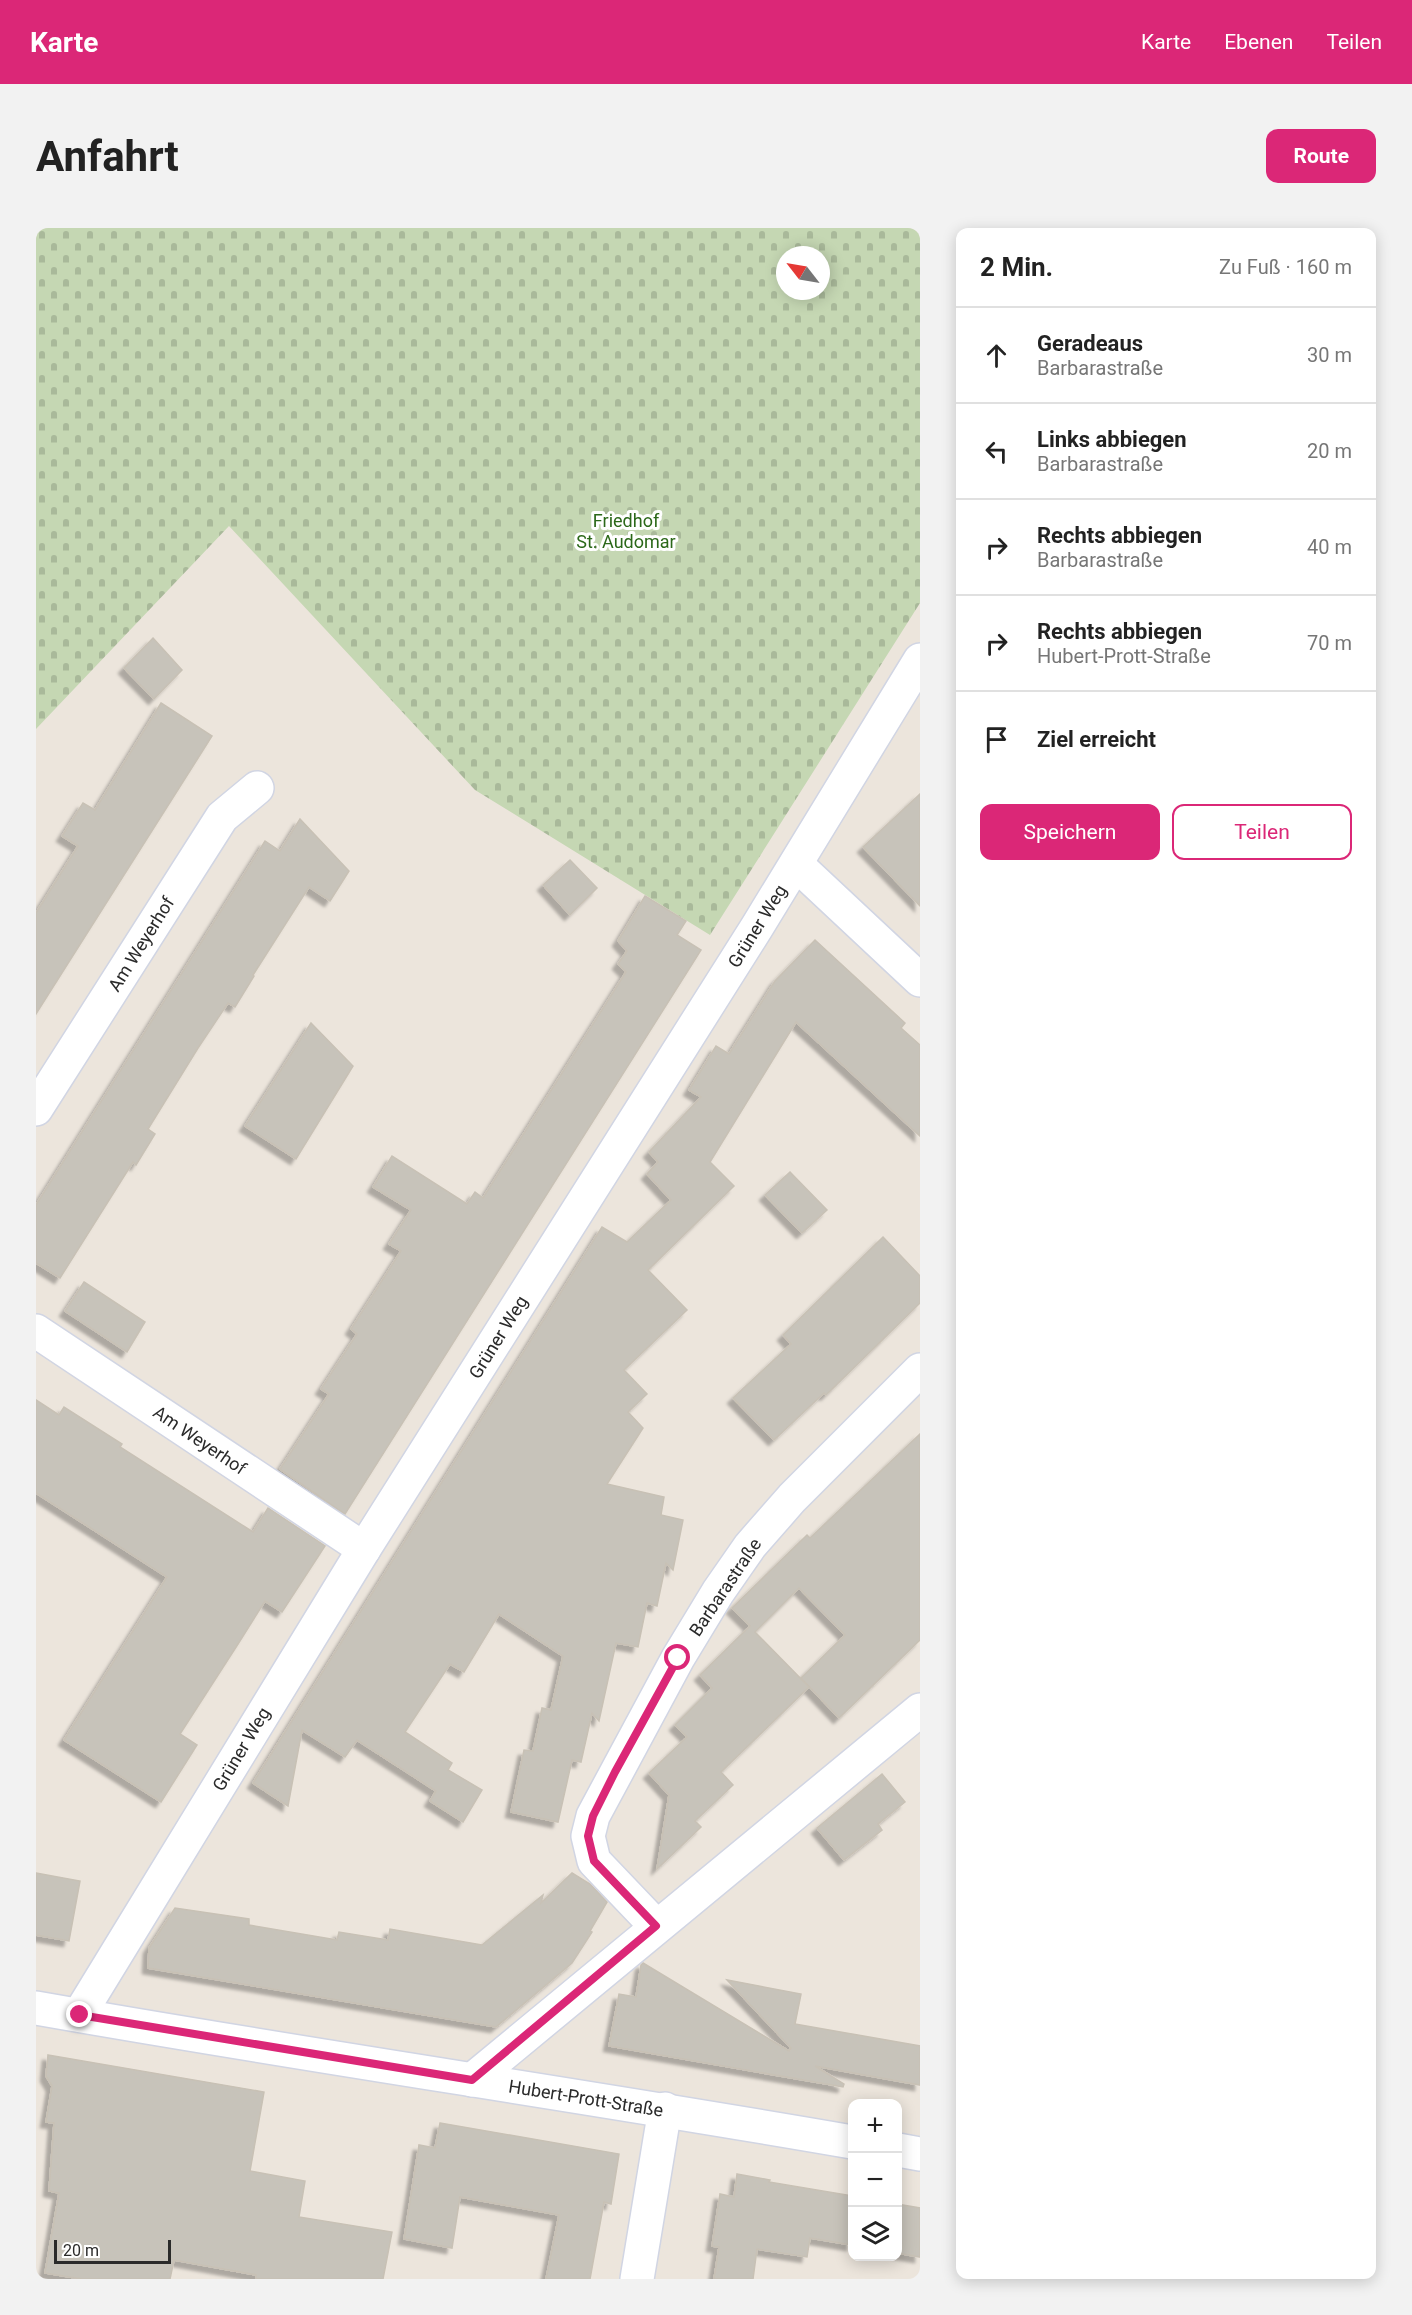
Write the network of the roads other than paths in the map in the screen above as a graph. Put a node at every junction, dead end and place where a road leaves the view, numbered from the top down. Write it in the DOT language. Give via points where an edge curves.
graph roads {
  1 [pos="920,660"];
  2 [pos="257,788"];
  3 [pos="796,864"];
  4 [pos="920,980"];
  5 [pos="36,1109"];
  6 [pos="36,1331"];
  7 [pos="920,1370"];
  8 [pos="364,1549"];
  9 [pos="920,1710"];
  10 [pos="656,1926"];
  11 [pos="36,2008"];
  12 [pos="80,2015"];
  13 [pos="472,2080"];
  14 [pos="665,2109"];
  15 [pos="848,2141"];
  16 [pos="902,2151"];
  17 [pos="920,2154"];
  18 [pos="637,2279"];
  1 -- 3 [label="street, Grüner Weg"];
  2 -- 5 [label="street, Am Weyerhof" via="222,817"];
  3 -- 4 [label="street"];
  3 -- 8 [label="street, Grüner Weg"];
  6 -- 8 [label="street, Am Weyerhof"];
  7 -- 10 [label="street, Barbarastraße" via="792,1498 750,1546 678,1658 593,1816 588,1836 594,1861"];
  8 -- 12 [label="street, Grüner Weg"];
  9 -- 10 [label="street"];
  10 -- 13 [label="street"];
  11 -- 12 [label="street, Hubert-Prott-Straße"];
  12 -- 13 [label="street, Hubert-Prott-Straße"];
  13 -- 14 [label="street, Hubert-Prott-Straße"];
  14 -- 15 [label="street, Hubert-Prott-Straße"];
  14 -- 18 [label="street"];
  16 -- 17 [label="street"];
}
